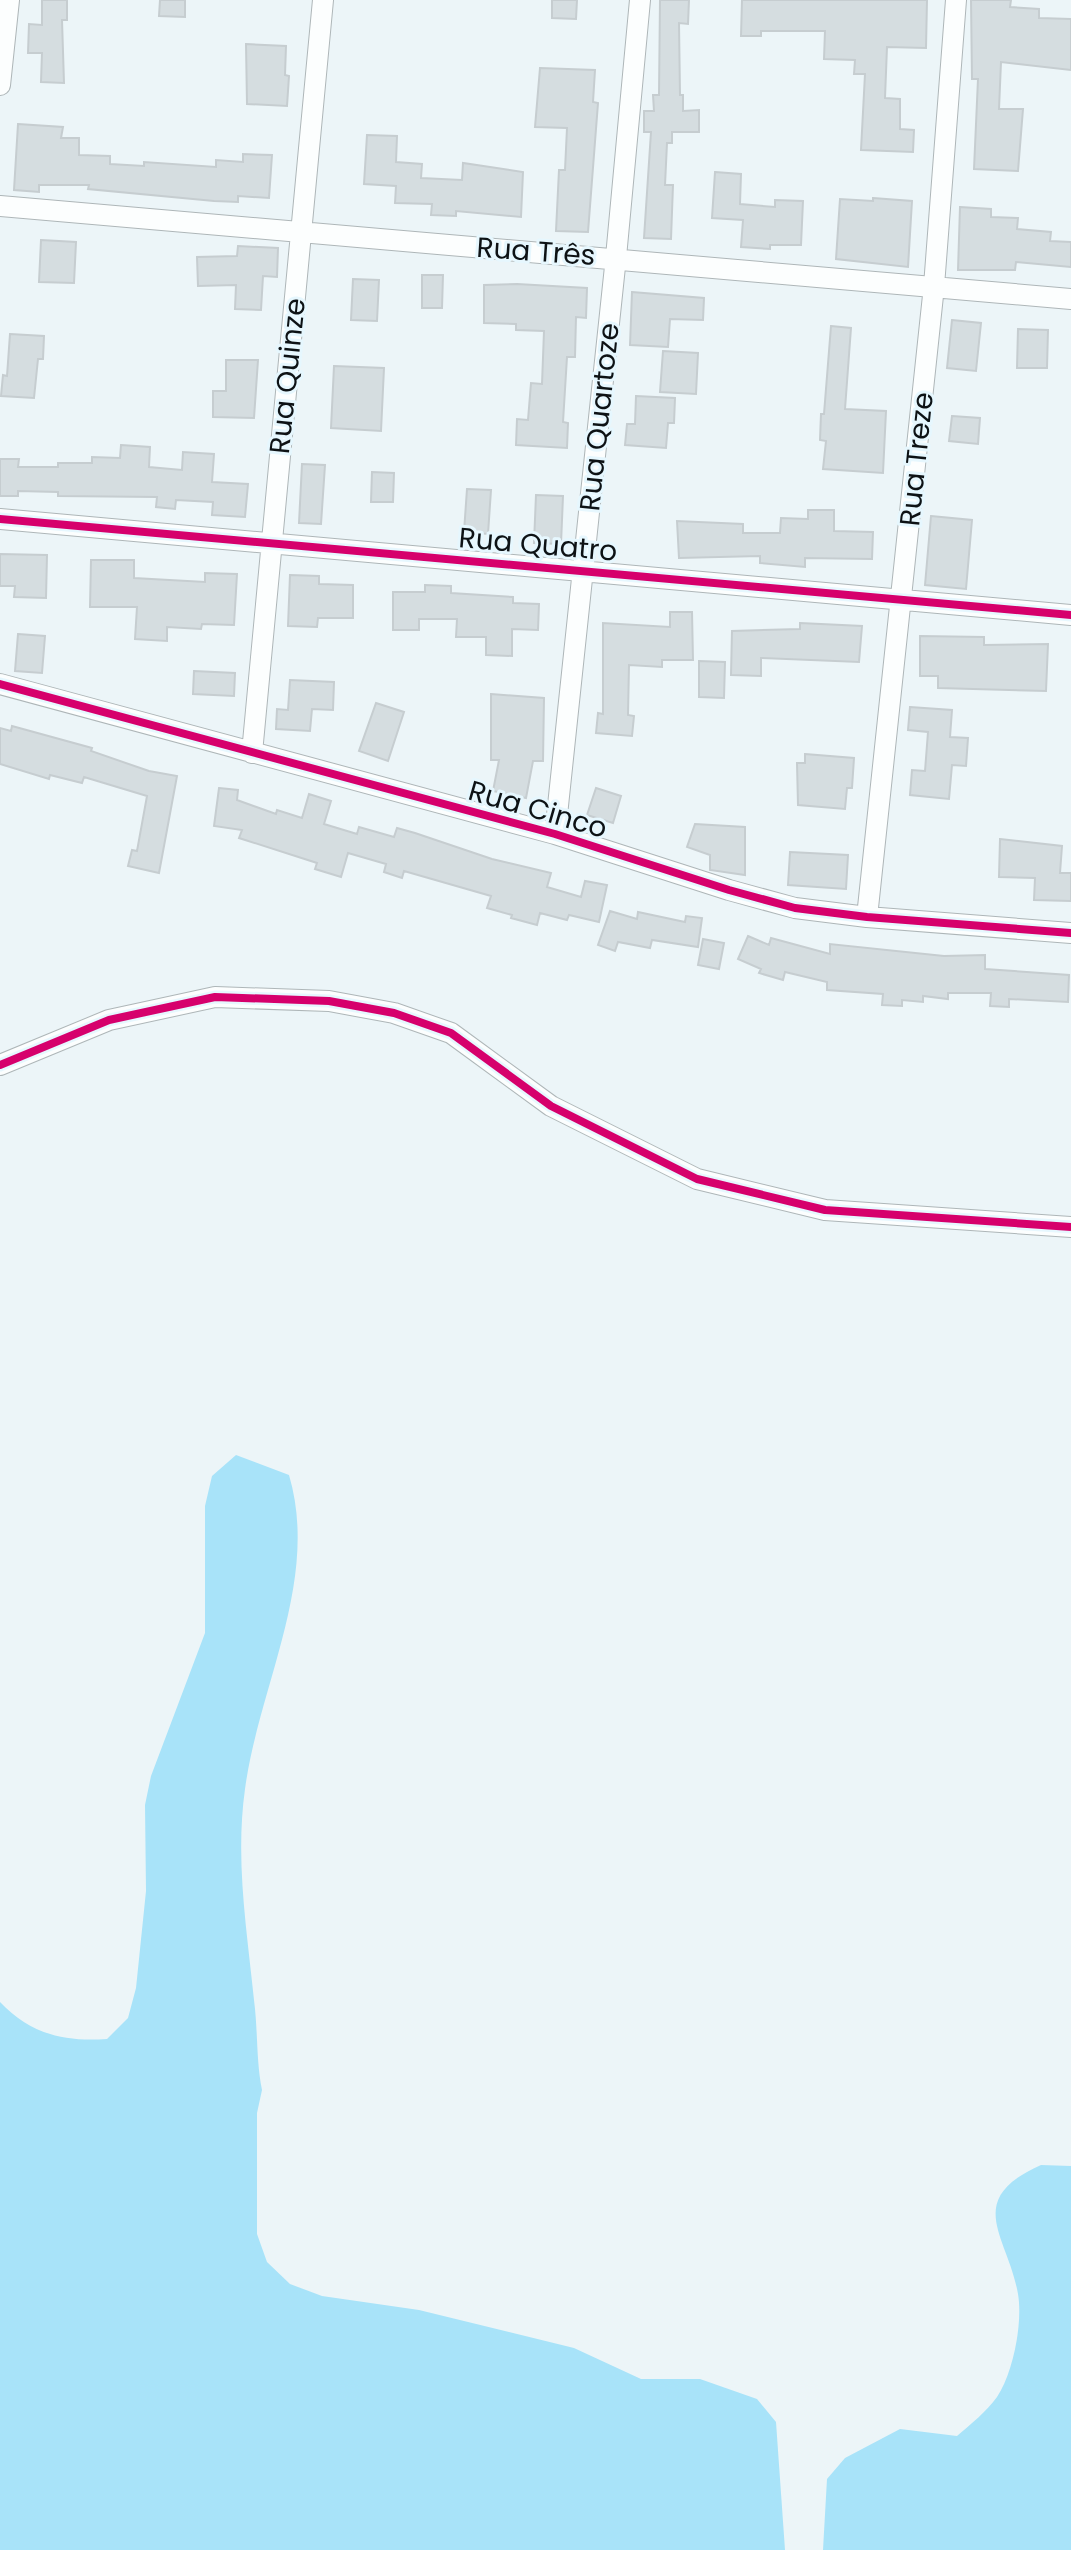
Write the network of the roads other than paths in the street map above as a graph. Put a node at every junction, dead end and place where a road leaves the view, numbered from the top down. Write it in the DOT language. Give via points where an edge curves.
graph roads {
  1 [pos="9,0"];
  2 [pos="323,0"];
  3 [pos="640,0"];
  4 [pos="956,0"];
  5 [pos="0,85"];
  6 [pos="0,206"];
  7 [pos="303,233"];
  8 [pos="616,257"];
  9 [pos="934,286"];
  10 [pos="1071,299"];
  11 [pos="0,519"];
  12 [pos="270,541"];
  13 [pos="583,571"];
  14 [pos="901,599"];
  15 [pos="1071,615"];
  16 [pos="0,684"];
  17 [pos="252,753"];
  18 [pos="555,834"];
  19 [pos="867,917"];
  20 [pos="1071,933"];
  21 [pos="0,1065"];
  22 [pos="1071,1227"];
  1 -- 5 [label="street"];
  2 -- 7 [label="street, Rua Quinze"];
  3 -- 8 [label="street, Rua Quartoze"];
  4 -- 9 [label="street, Rua Treze"];
  6 -- 7 [label="street, Rua Três"];
  7 -- 8 [label="street, Rua Três"];
  7 -- 12 [label="street, Rua Quinze"];
  8 -- 9 [label="street, Rua Três"];
  8 -- 13 [label="street, Rua Quartoze"];
  9 -- 10 [label="street, Rua Três"];
  9 -- 14 [label="street, Rua Treze"];
  11 -- 12 [label="street, Rua Quatro"];
  12 -- 13 [label="street, Rua Quatro"];
  12 -- 17 [label="street, Rua Quinze"];
  13 -- 14 [label="street, Rua Quatro"];
  13 -- 18 [label="street, Rua Quartoze"];
  14 -- 15 [label="street, Rua Quatro"];
  14 -- 19 [label="street, Rua Treze"];
  16 -- 17 [label="street, Rua Cinco"];
  17 -- 18 [label="street, Rua Cinco"];
  18 -- 19 [label="street, Rua Cinco" via="757,899"];
  19 -- 20 [label="street, Rua Cinco"];
  21 -- 22 [label="street" via="109,1020 215,997 329,1001 394,1013 451,1033 551,1106 697,1179 825,1210"];
}
